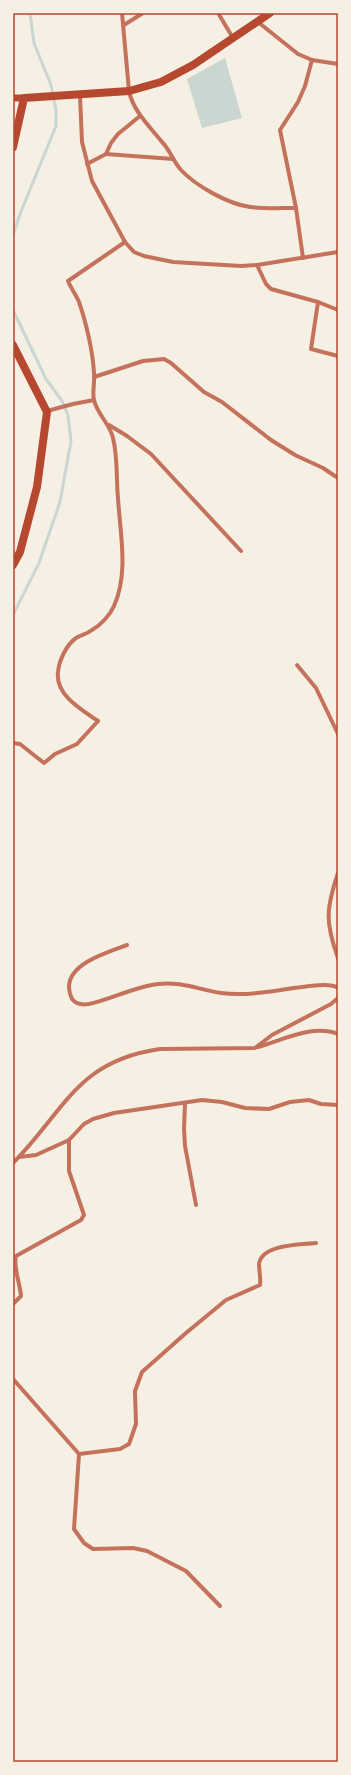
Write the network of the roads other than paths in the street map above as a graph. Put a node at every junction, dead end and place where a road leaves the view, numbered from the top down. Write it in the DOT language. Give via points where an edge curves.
graph roads {
  1 [pos="122,13"];
  2 [pos="143,13"];
  3 [pos="218,13"];
  4 [pos="270,13"];
  5 [pos="258,22"];
  6 [pos="124,25"];
  7 [pos="234,38"];
  8 [pos="312,60"];
  9 [pos="338,64"];
  10 [pos="129,91"];
  11 [pos="80,96"];
  12 [pos="13,98"];
  13 [pos="24,98"];
  14 [pos="140,116"];
  15 [pos="13,148"];
  16 [pos="106,154"];
  17 [pos="173,160"];
  18 [pos="87,164"];
  19 [pos="296,208"];
  20 [pos="125,242"];
  21 [pos="338,252"];
  22 [pos="302,258"];
  23 [pos="257,265"];
  24 [pos="318,302"];
  25 [pos="338,310"];
  26 [pos="13,345"];
  27 [pos="338,356"];
  28 [pos="94,377"];
  29 [pos="94,400"];
  30 [pos="47,412"];
  31 [pos="108,424"];
  32 [pos="338,478"];
  33 [pos="241,551"];
  34 [pos="13,565"];
  35 [pos="297,666"];
  36 [pos="338,734"];
  37 [pos="13,743"];
  38 [pos="338,873"];
  39 [pos="126,945"];
  40 [pos="338,958"];
  41 [pos="338,988"];
  42 [pos="338,998"];
  43 [pos="338,1034"];
  44 [pos="255,1048"];
  45 [pos="185,1103"];
  46 [pos="338,1105"];
  47 [pos="69,1140"];
  48 [pos="18,1157"];
  49 [pos="13,1162"];
  50 [pos="196,1205"];
  51 [pos="316,1243"];
  52 [pos="13,1304"];
  53 [pos="13,1378"];
  54 [pos="79,1454"];
  55 [pos="220,1606"];
  1 -- 6 [label="street"];
  2 -- 6 [label="street"];
  3 -- 7 [label="street"];
  4 -- 5 [label="main road"];
  5 -- 7 [label="main road"];
  5 -- 8 [label="street" via="298,54"];
  6 -- 10 [label="street"];
  7 -- 10 [label="main road" via="161,82"];
  8 -- 9 [label="street"];
  8 -- 19 [label="street" via="303,91 280,130"];
  10 -- 11 [label="main road"];
  10 -- 14 [label="street" via="130,99"];
  11 -- 13 [label="main road"];
  11 -- 18 [label="street" via="81,128"];
  12 -- 13 [label="main road"];
  13 -- 15 [label="main road"];
  14 -- 16 [label="street" via="118,134"];
  14 -- 17 [label="street" via="168,148"];
  16 -- 17 [label="street"];
  16 -- 18 [label="street"];
  17 -- 19 [label="street" via="192,181 238,204 250,207"];
  18 -- 20 [label="street" via="92,181"];
  19 -- 22 [label="street"];
  20 -- 23 [label="street" via="131,250 139,254 173,262"];
  20 -- 28 [label="street" via="68,281 79,301"];
  21 -- 22 [label="street"];
  22 -- 23 [label="street"];
  23 -- 24 [label="street" via="271,289"];
  24 -- 25 [label="street"];
  24 -- 27 [label="street" via="311,349"];
  26 -- 30 [label="main road"];
  28 -- 29 [label="street"];
  28 -- 32 [label="street" via="143,361 164,360 271,440"];
  29 -- 30 [label="street"];
  29 -- 31 [label="street"];
  30 -- 34 [label="main road" via="37,486 20,552"];
  31 -- 33 [label="street" via="151,454"];
  31 -- 37 [label="street" via="117,460 123,545 120,585 114,606 107,617 93,630 75,639 65,650 58,673 58,682 65,695 98,721 77,744 55,754 44,763 20,744"];
  35 -- 36 [label="street" via="316,688"];
  38 -- 40 [label="street" via="328,907 329,931"];
  39 -- 41 [label="street" via="95,958 73,974 69,987 75,1002 86,1004 160,984 193,986 231,994 325,985"];
  42 -- 44 [label="street" via="272,1035"];
  43 -- 44 [label="street" via="322,1030 310,1031"];
  44 -- 48 [label="street" via="160,1049 111,1063 94,1073 74,1091"];
  45 -- 46 [label="street" via="202,1100 245,1108 269,1109 290,1102 309,1100"];
  45 -- 47 [label="street" via="114,1113 93,1119 84,1124"];
  45 -- 50 [label="street" via="185,1140"];
  47 -- 48 [label="street" via="42,1153"];
  47 -- 52 [label="street" via="69,1172 84,1215 81,1220 16,1256 14,1263 21,1296"];
  48 -- 49 [label="street"];
  51 -- 54 [label="street" via="271,1249 263,1255 259,1264 260,1286 226,1300 142,1372 134,1391 136,1424 129,1444 120,1449"];
  53 -- 54 [label="street"];
  54 -- 55 [label="street" via="74,1528 84,1543 93,1549 133,1548 147,1551 186,1571"];
}
